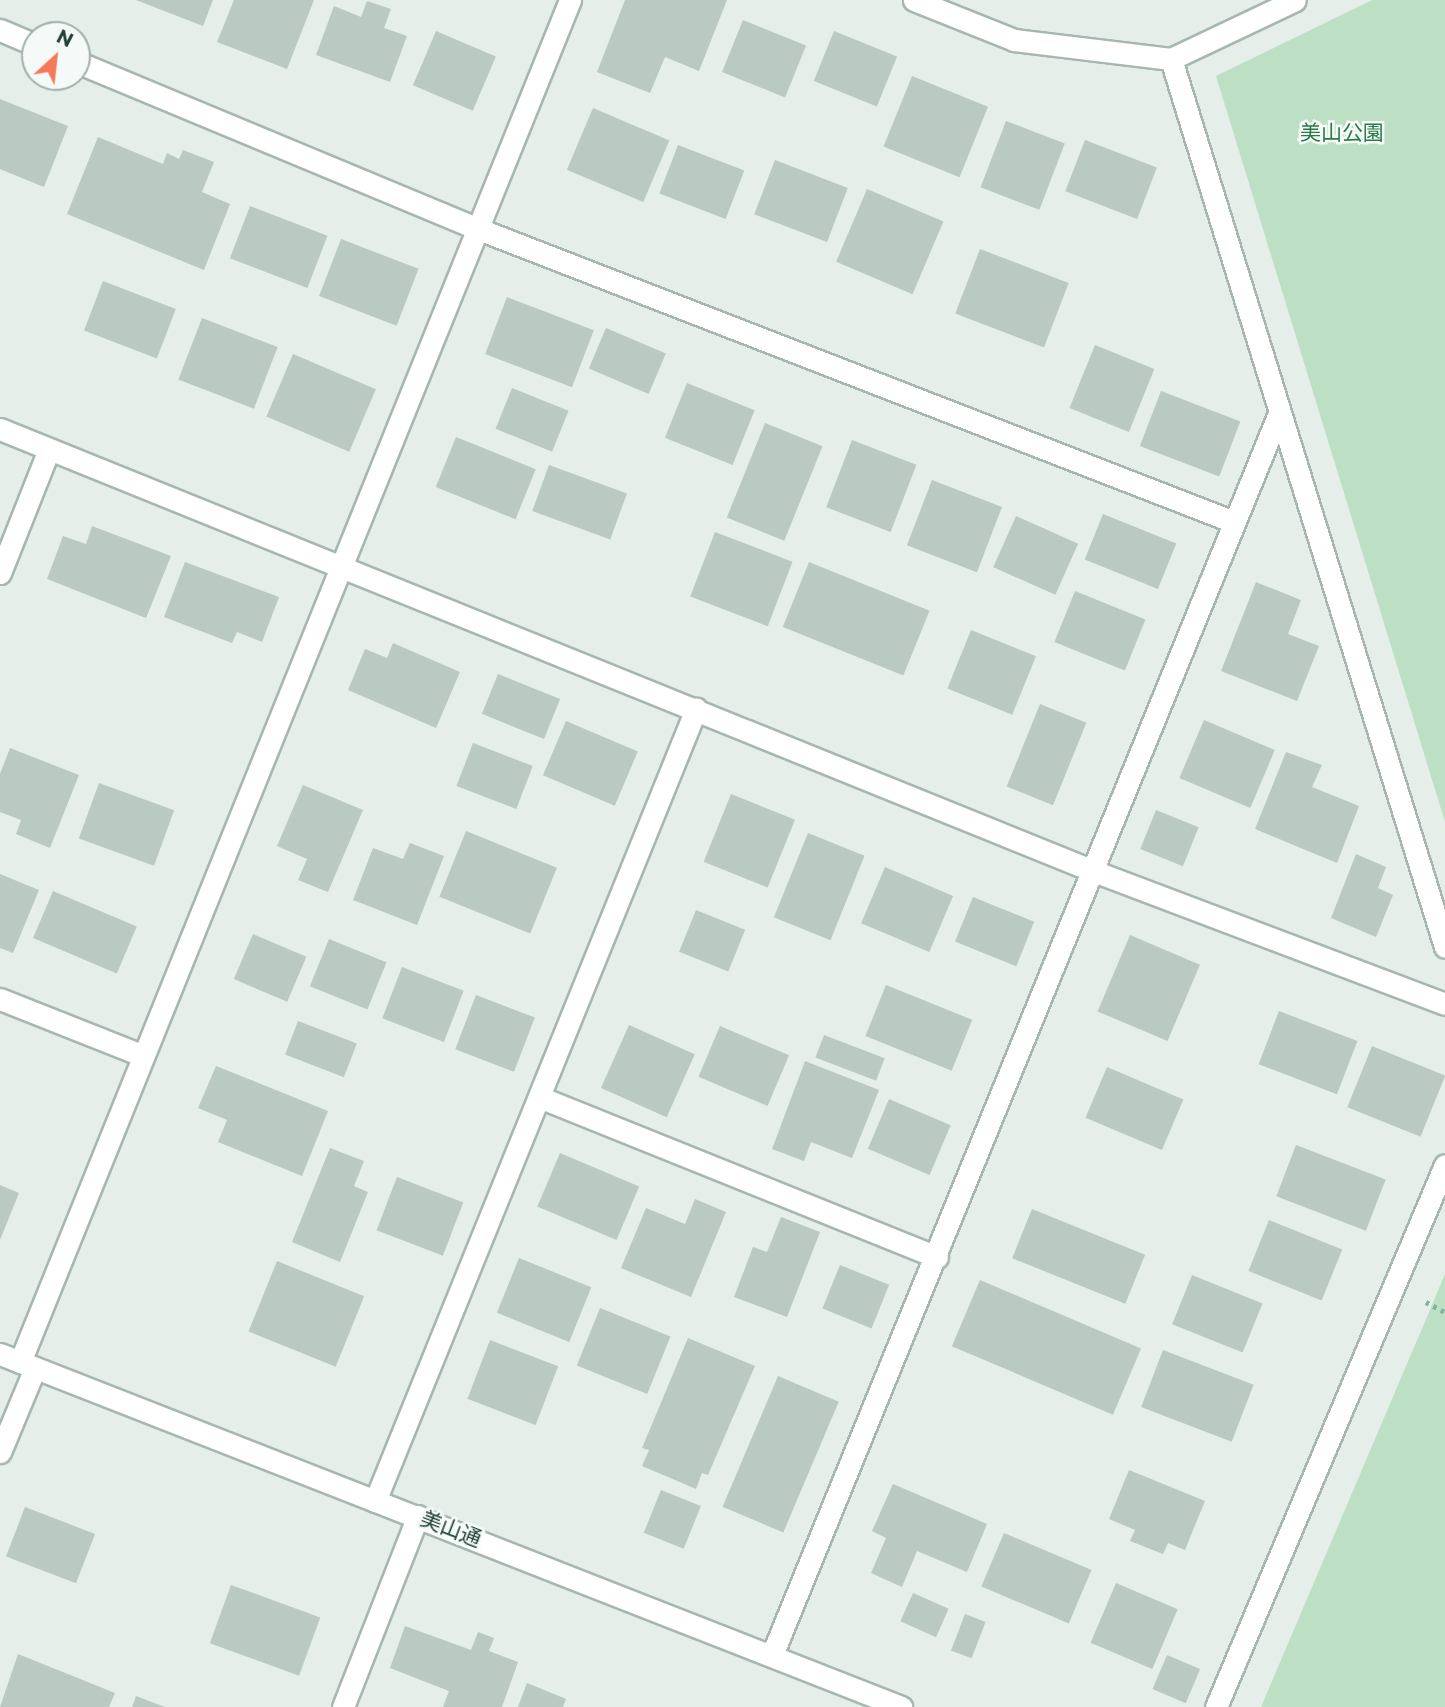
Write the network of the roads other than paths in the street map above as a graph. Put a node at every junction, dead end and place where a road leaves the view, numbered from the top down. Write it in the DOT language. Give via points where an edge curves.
graph roads {
  1 [pos="570,0"];
  2 [pos="914,0"];
  3 [pos="1296,0"];
  4 [pos="0,30"];
  5 [pos="21,39"];
  6 [pos="1171,60"];
  7 [pos="91,68"];
  8 [pos="476,228"];
  9 [pos="1277,418"];
  10 [pos="0,429"];
  11 [pos="49,449"];
  12 [pos="1234,522"];
  13 [pos="342,566"];
  14 [pos="0,573"];
  15 [pos="696,709"];
  16 [pos="1096,872"];
  17 [pos="1445,947"];
  18 [pos="0,999"];
  19 [pos="1445,1004"];
  20 [pos="139,1054"];
  21 [pos="539,1097"];
  22 [pos="1445,1165"];
  23 [pos="937,1256"];
  24 [pos="18,1361"];
  25 [pos="0,1452"];
  26 [pos="375,1501"];
  27 [pos="418,1516"];
  28 [pos="772,1656"];
  29 [pos="867,1701"];
  30 [pos="343,1707"];
  31 [pos="901,1707"];
  32 [pos="1216,1707"];
  1 -- 8 [label="street"];
  2 -- 6 [label="street" via="1014,40"];
  3 -- 6 [label="street"];
  4 -- 5 [label="street"];
  6 -- 9 [label="street"];
  7 -- 8 [label="street"];
  8 -- 12 [label="street"];
  8 -- 13 [label="street"];
  9 -- 12 [label="street"];
  9 -- 17 [label="street"];
  10 -- 11 [label="street"];
  11 -- 13 [label="street"];
  11 -- 14 [label="street"];
  12 -- 16 [label="street"];
  13 -- 15 [label="street"];
  13 -- 20 [label="street"];
  15 -- 16 [label="street"];
  15 -- 21 [label="street"];
  16 -- 19 [label="street"];
  16 -- 23 [label="street"];
  18 -- 20 [label="street"];
  20 -- 24 [label="street"];
  21 -- 23 [label="street"];
  21 -- 26 [label="street"];
  22 -- 32 [label="street"];
  23 -- 28 [label="street"];
  24 -- 25 [label="street"];
  24 -- 26 [label="street, 美山通"];
  26 -- 27 [label="street, 美山通"];
  27 -- 28 [label="street, 美山通"];
  27 -- 30 [label="street"];
  28 -- 29 [label="street, 美山通"];
  29 -- 31 [label="street, 美山通"];
}
